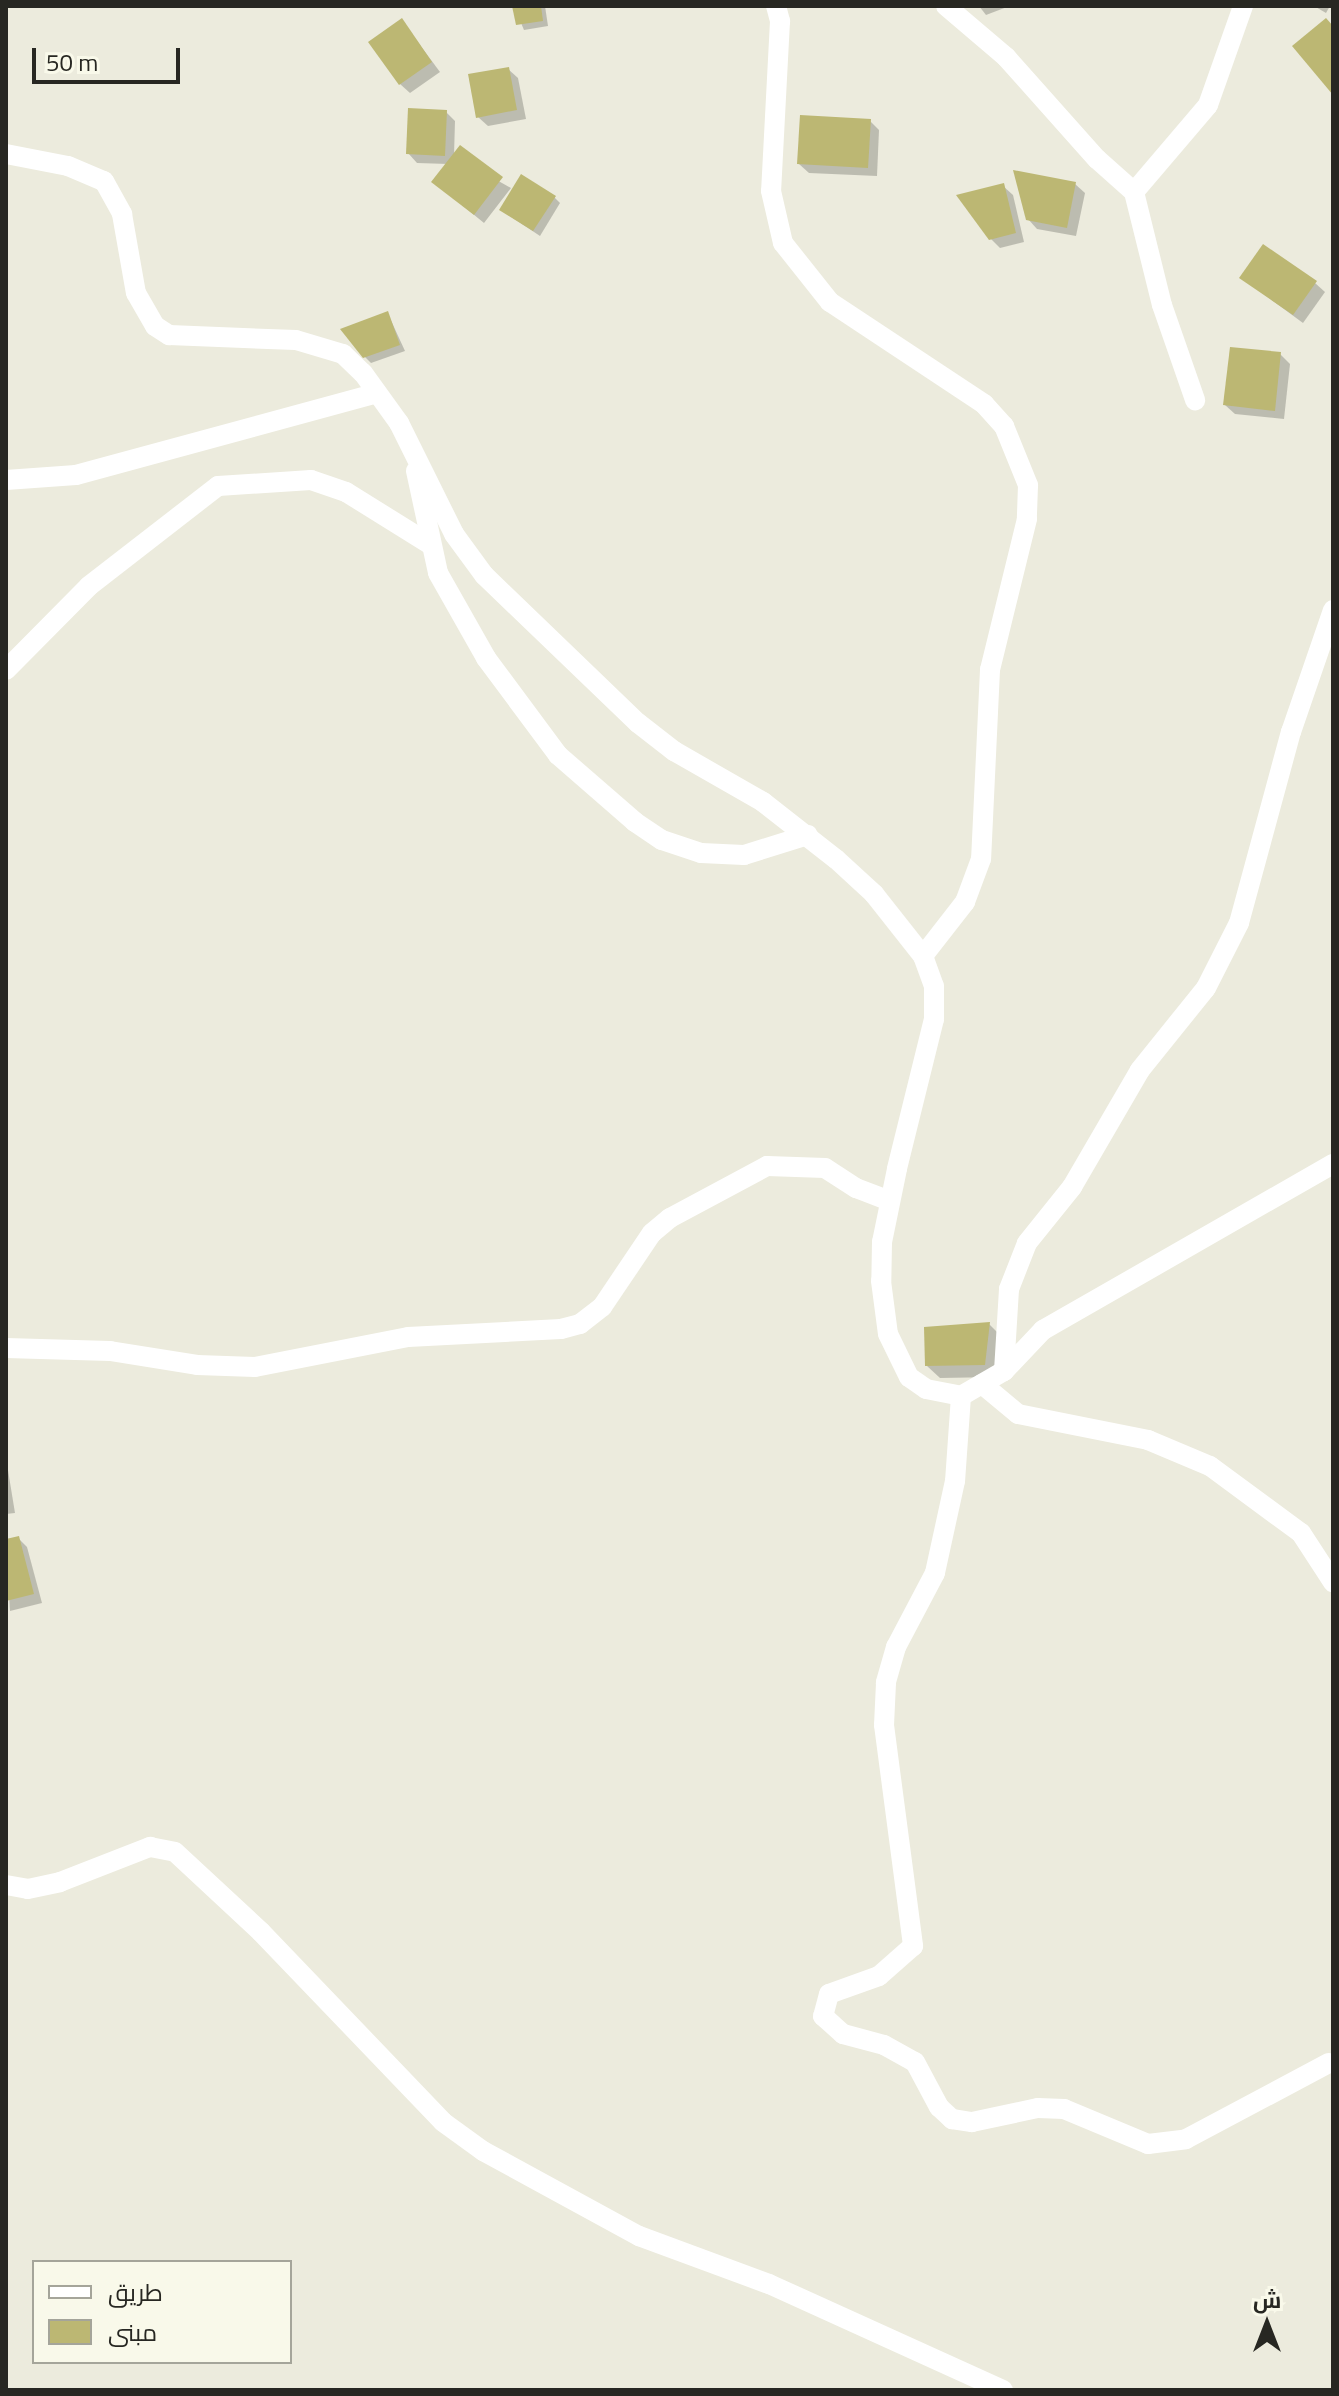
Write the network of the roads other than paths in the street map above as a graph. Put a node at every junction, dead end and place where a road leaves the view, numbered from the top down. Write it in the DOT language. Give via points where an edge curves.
graph roads {
  1 [pos="946,6"];
  2 [pos="1243,6"];
  3 [pos="780,11"];
  4 [pos="6,154"];
  5 [pos="1134,192"];
  6 [pos="377,393"];
  7 [pos="1195,400"];
  8 [pos="415,459"];
  9 [pos="6,480"];
  10 [pos="428,543"];
  11 [pos="1333,610"];
  12 [pos="6,670"];
  13 [pos="808,835"];
  14 [pos="923,956"];
  15 [pos="1333,1164"];
  16 [pos="890,1201"];
  17 [pos="6,1348"];
  18 [pos="1004,1371"];
  19 [pos="982,1384"];
  20 [pos="961,1396"];
  21 [pos="1333,1582"];
  22 [pos="6,1885"];
  23 [pos="1329,2063"];
  24 [pos="1003,2390"];
  1 -- 5 [label="street" via="1006,57 1097,159"];
  2 -- 5 [label="street" via="1208,105"];
  3 -- 14 [label="street" via="771,191 783,243 830,302 984,404 1004,426 1028,485 1027,519 990,670 981,859 965,902"];
  4 -- 6 [label="street" via="68,166 104,181 122,214 136,293 162,330 187,339 275,338 321,345 343,354"];
  5 -- 7 [label="street" via="1162,305"];
  6 -- 8 [label="street" via="399,423"];
  6 -- 9 [label="street" via="76,475"];
  8 -- 10 [label="street"];
  8 -- 13 [label="street" via="454,534 484,575 608,698 674,751 763,802"];
  10 -- 12 [label="street" via="346,492 311,480 218,486 89,586"];
  10 -- 13 [label="street" via="460,614 523,711 558,755 635,822 662,840 722,856 768,851"];
  11 -- 18 [label="street" via="1291,732 1239,923 1206,988 1140,1070 1072,1187 1027,1243 1009,1289"];
  13 -- 14 [label="street" via="874,894"];
  14 -- 16 [label="street" via="934,986 934,1019"];
  15 -- 18 [label="street" via="1043,1330"];
  16 -- 17 [label="street" via="825,1168 767,1166 670,1218 652,1233 594,1315 561,1329 408,1337 255,1367 197,1365 110,1351"];
  16 -- 20 [label="street" via="881,1281 888,1334 909,1377 936,1392"];
  18 -- 19 [label="street"];
  19 -- 20 [label="street"];
  19 -- 21 [label="street" via="1018,1414 1148,1440 1210,1466 1301,1533"];
  20 -- 23 [label="street" via="955,1481 935,1573 896,1647 886,1683 884,1725 913,1946 879,1976 829,1994 823,2016 843,2034 884,2045 915,2062 939,2107 952,2119 972,2122 1038,2108 1064,2109 1148,2144 1186,2139"];
  22 -- 24 [label="street" via="28,1889 60,1882 150,1847 175,1852 261,1932 443,2122 483,2151 639,2236 769,2284"];
}
